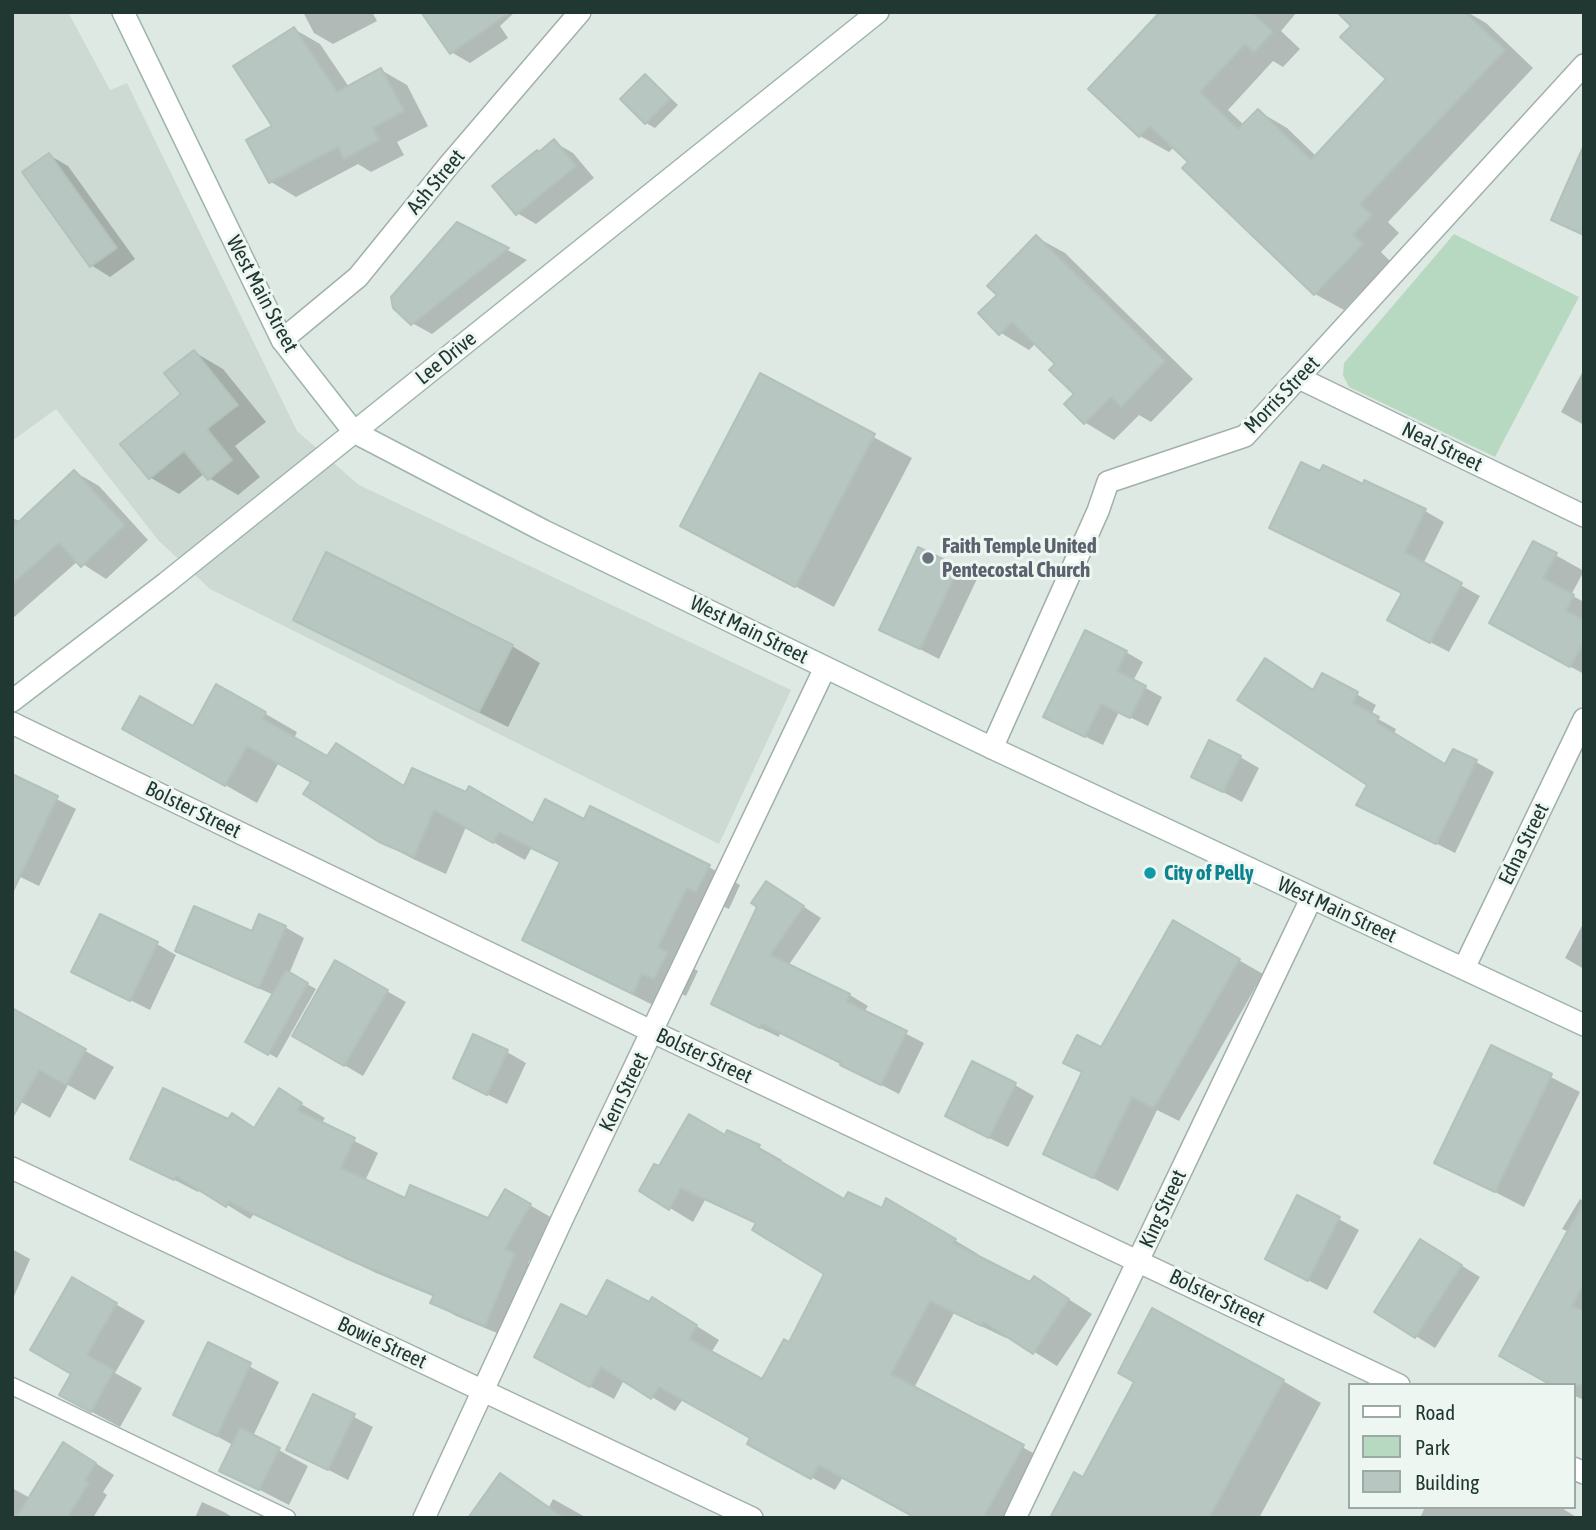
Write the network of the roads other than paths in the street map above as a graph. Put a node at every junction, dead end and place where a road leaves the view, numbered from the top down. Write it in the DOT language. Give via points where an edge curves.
graph roads {
  1 [pos="122,12"];
  2 [pos="580,12"];
  3 [pos="878,12"];
  4 [pos="1584,65"];
  5 [pos="282,340"];
  6 [pos="1299,378"];
  7 [pos="354,432"];
  8 [pos="1584,516"];
  9 [pos="825,668"];
  10 [pos="12,701"];
  11 [pos="1584,719"];
  12 [pos="12,723"];
  13 [pos="992,748"];
  14 [pos="1311,899"];
  15 [pos="1464,968"];
  16 [pos="1584,1025"];
  17 [pos="653,1032"];
  18 [pos="12,1168"];
  19 [pos="1139,1260"];
  20 [pos="1395,1383"];
  21 [pos="12,1386"];
  22 [pos="484,1390"];
  23 [pos="287,1518"];
  24 [pos="424,1518"];
  25 [pos="752,1518"];
  26 [pos="1015,1518"];
  1 -- 5 [label="street, West Main Street"];
  2 -- 5 [label="street, Ash Street" via="358,277"];
  3 -- 7 [label="street, Lee Drive"];
  4 -- 6 [label="street, Morris Street"];
  5 -- 7 [label="street, West Main Street"];
  6 -- 8 [label="street, Neal Street"];
  6 -- 13 [label="street, Morris Street" via="1245,436 1108,482"];
  7 -- 9 [label="street, West Main Street"];
  7 -- 10 [label="street, Lee Drive"];
  9 -- 13 [label="street, West Main Street"];
  9 -- 17 [label="street, Kern Street"];
  11 -- 15 [label="street, Edna Street"];
  12 -- 17 [label="street, Bolster Street"];
  13 -- 14 [label="street, West Main Street"];
  14 -- 15 [label="street, West Main Street"];
  14 -- 19 [label="street, King Street"];
  15 -- 16 [label="street, West Main Street"];
  17 -- 19 [label="street, Bolster Street"];
  17 -- 22 [label="street, Kern Street"];
  18 -- 22 [label="street, Bowie Street"];
  19 -- 20 [label="street, Bolster Street"];
  19 -- 26 [label="street, King Street"];
  21 -- 23 [label="lane"];
  22 -- 24 [label="street, Kern Street"];
  22 -- 25 [label="street, Bowie Street"];
}
